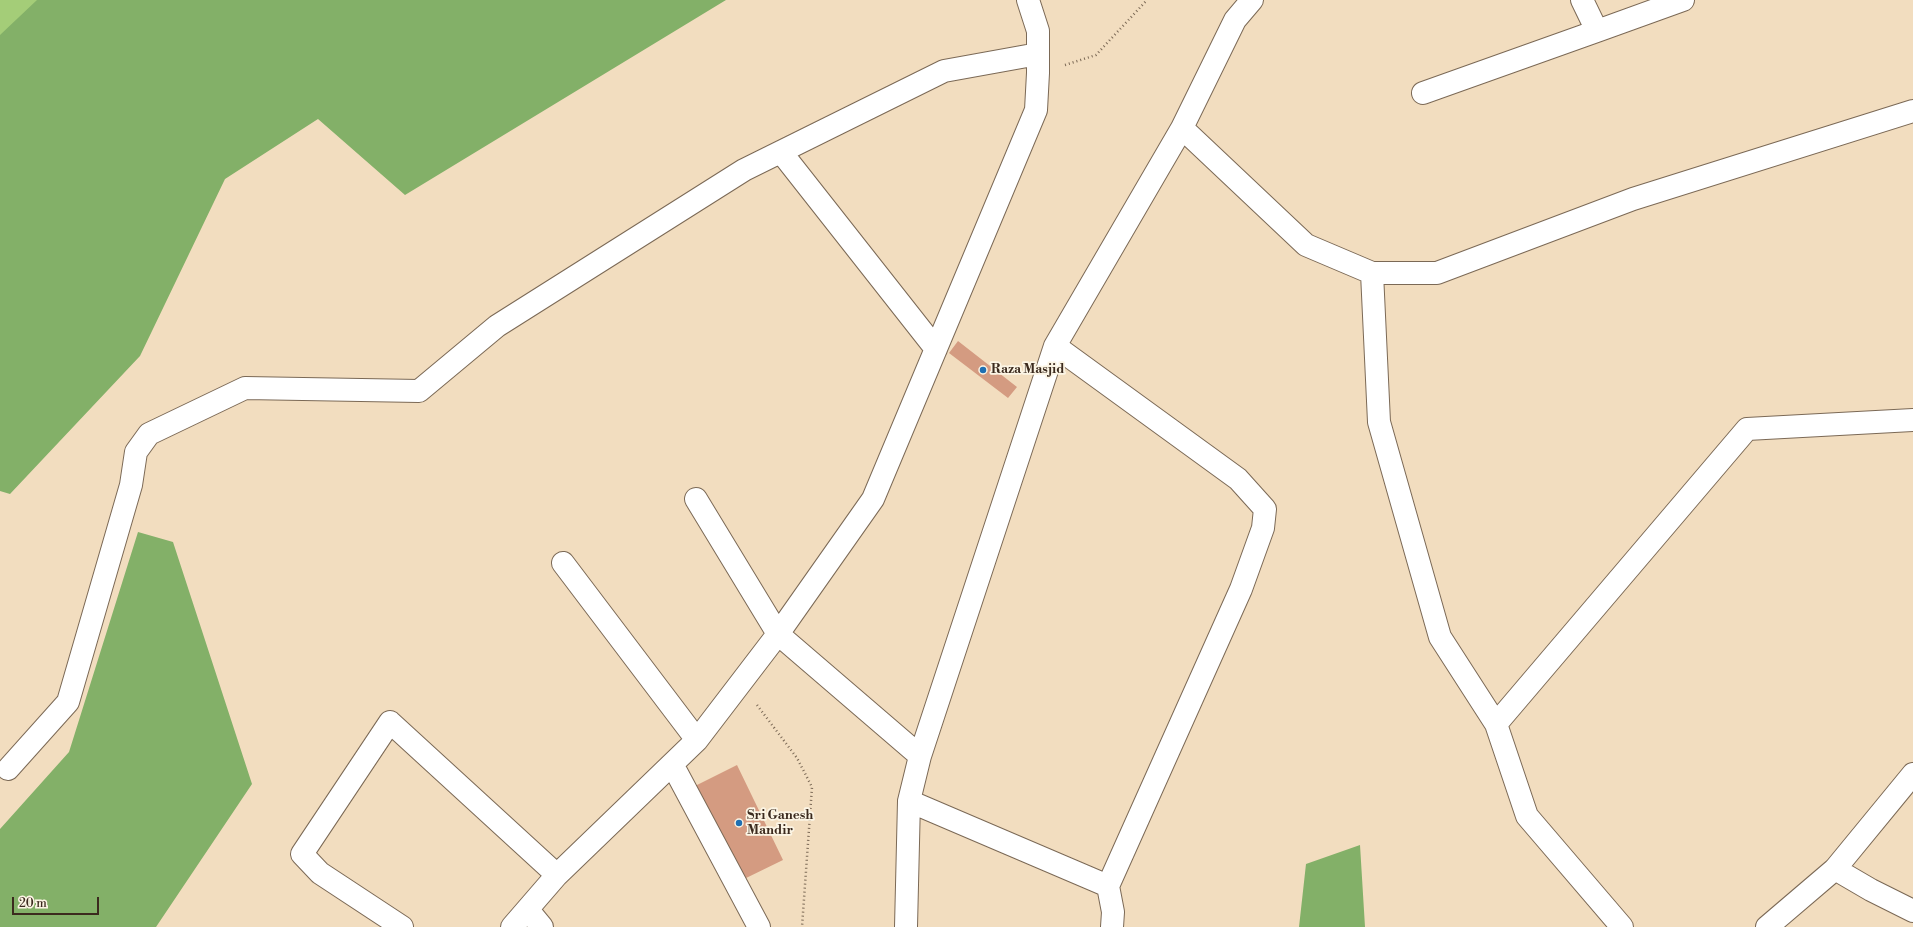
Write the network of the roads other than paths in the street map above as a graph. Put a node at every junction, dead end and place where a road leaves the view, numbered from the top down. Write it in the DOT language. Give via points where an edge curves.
graph roads {
  1 [pos="1028,0"];
  2 [pos="1252,0"];
  3 [pos="1582,0"];
  4 [pos="1683,0"];
  5 [pos="1597,31"];
  6 [pos="1038,63"];
  7 [pos="1423,93"];
  8 [pos="1913,111"];
  9 [pos="1182,128"];
  10 [pos="781,152"];
  11 [pos="1372,273"];
  12 [pos="1055,346"];
  13 [pos="936,349"];
  14 [pos="1913,420"];
  15 [pos="696,499"];
  16 [pos="563,563"];
  17 [pos="778,634"];
  18 [pos="1496,724"];
  19 [pos="697,740"];
  20 [pos="920,756"];
  21 [pos="672,764"];
  22 [pos="8,769"];
  23 [pos="1913,774"];
  24 [pos="909,801"];
  25 [pos="1835,869"];
  26 [pos="557,876"];
  27 [pos="1108,886"];
  28 [pos="528,910"];
  29 [pos="1913,911"];
  30 [pos="402,927"];
  31 [pos="512,927"];
  32 [pos="542,927"];
  33 [pos="759,927"];
  34 [pos="906,927"];
  35 [pos="1112,927"];
  36 [pos="1622,927"];
  37 [pos="1767,927"];
  1 -- 6 [label="street" via="1038,31"];
  2 -- 9 [label="street" via="1235,20"];
  3 -- 5 [label="street"];
  4 -- 5 [label="street"];
  5 -- 7 [label="street"];
  6 -- 10 [label="street" via="944,71"];
  6 -- 13 [label="street" via="1036,110"];
  8 -- 11 [label="street" via="1633,199 1437,273"];
  9 -- 11 [label="street" via="1306,245"];
  9 -- 12 [label="street"];
  10 -- 13 [label="street"];
  10 -- 22 [label="street" via="744,170 497,326 419,391 245,388 149,434 136,452 131,485 68,702"];
  11 -- 18 [label="street" via="1381,430 1440,637"];
  12 -- 20 [label="street"];
  12 -- 27 [label="street" via="1238,479 1265,509 1263,528 1241,589"];
  13 -- 17 [label="street" via="873,499"];
  14 -- 18 [label="street" via="1747,429"];
  15 -- 17 [label="street"];
  16 -- 19 [label="street"];
  17 -- 19 [label="street"];
  17 -- 20 [label="street"];
  18 -- 36 [label="street" via="1526,816"];
  19 -- 21 [label="street"];
  20 -- 24 [label="street"];
  21 -- 26 [label="street"];
  21 -- 33 [label="street"];
  23 -- 25 [label="street"];
  24 -- 27 [label="street"];
  24 -- 34 [label="street"];
  25 -- 29 [label="street"];
  25 -- 37 [label="street"];
  26 -- 28 [label="street"];
  26 -- 30 [label="street" via="390,722 302,854 320,873"];
  27 -- 35 [label="street" via="1114,912"];
  28 -- 31 [label="street"];
  28 -- 32 [label="street"];
}
